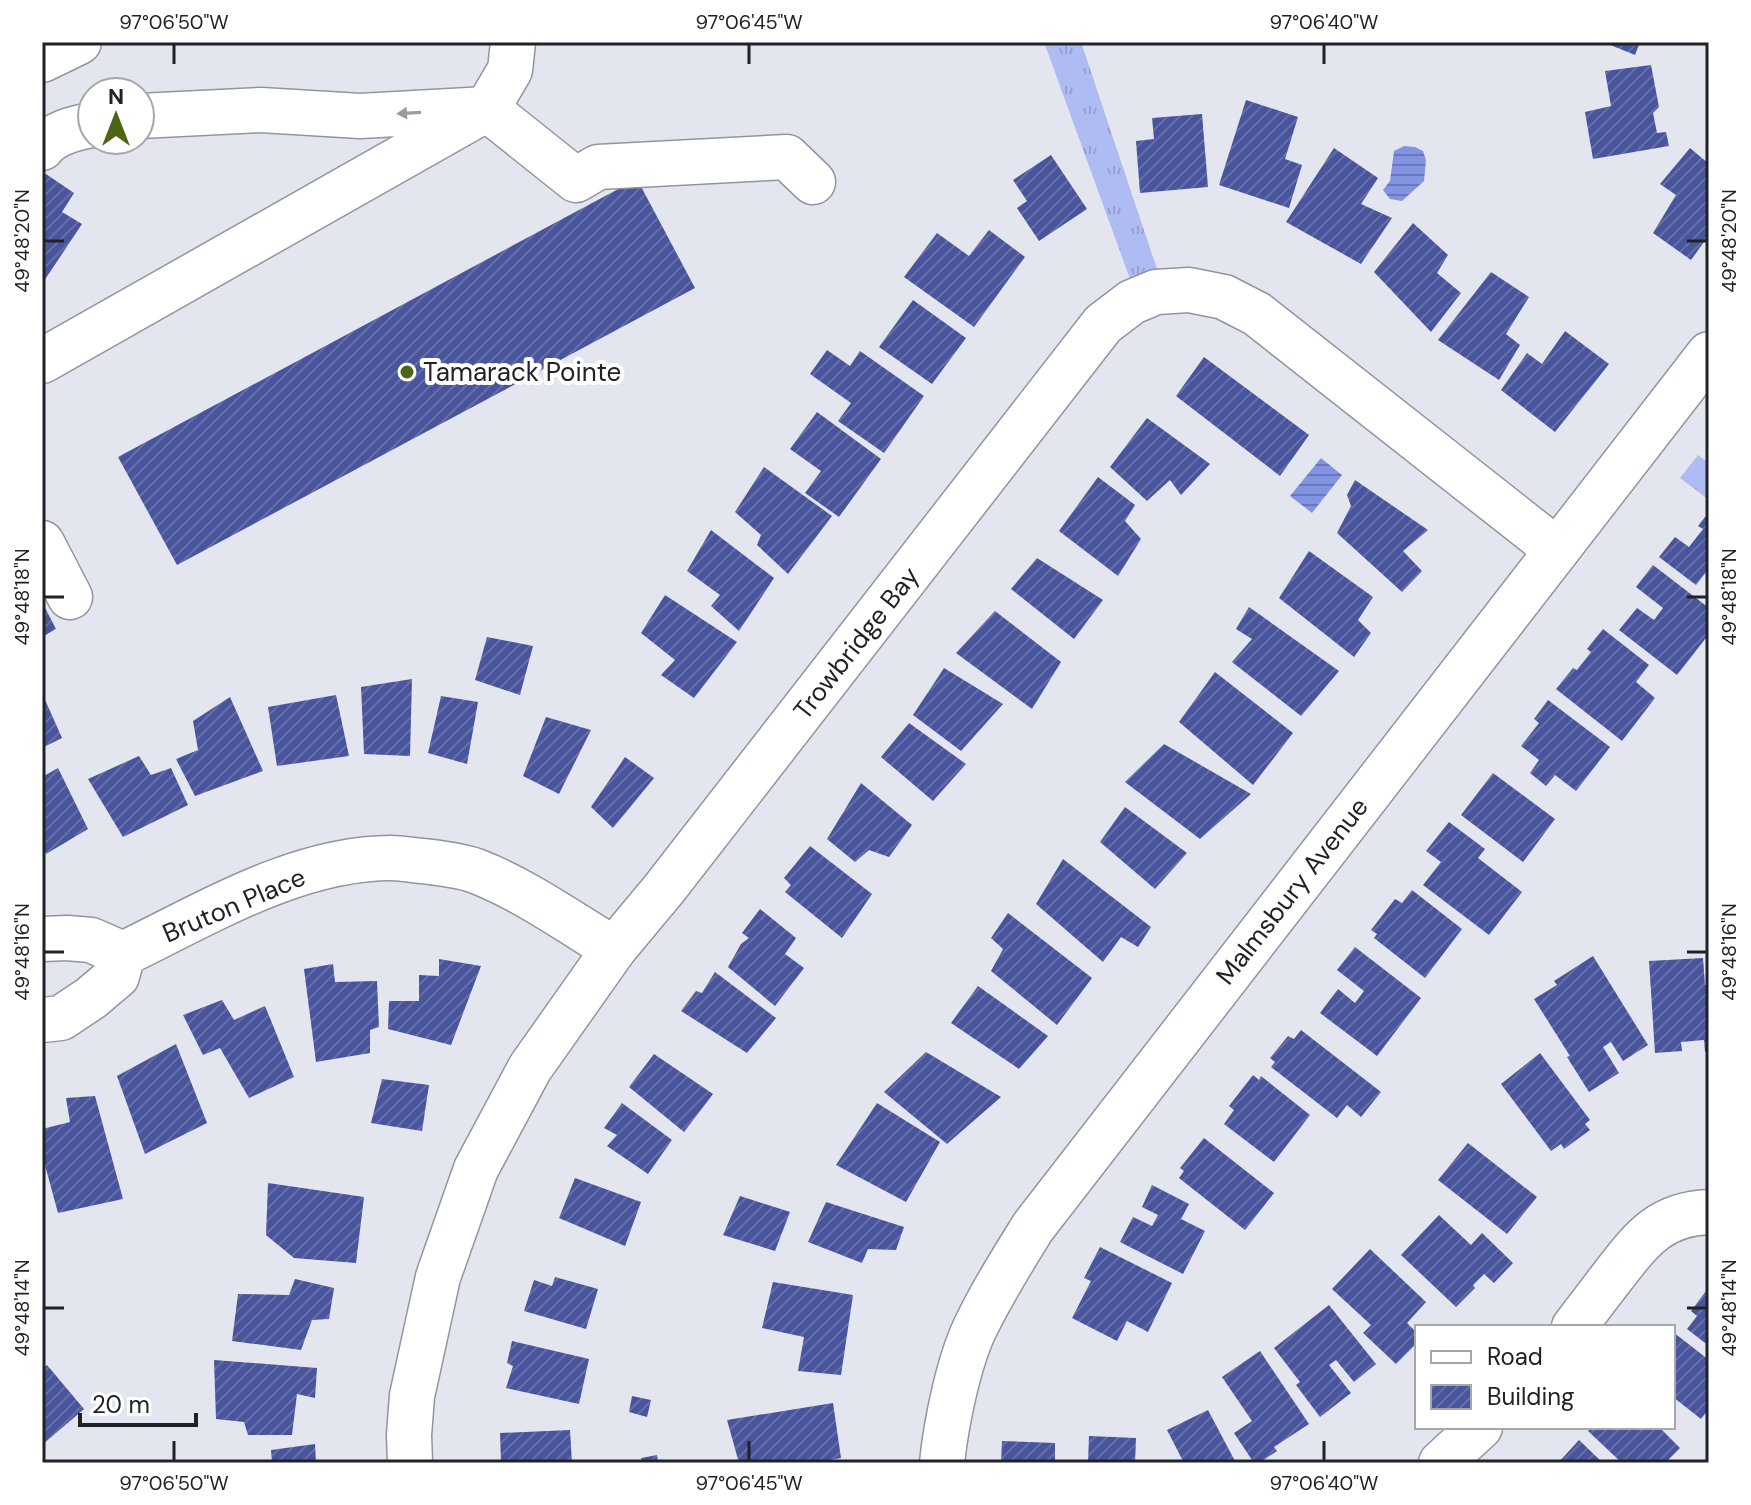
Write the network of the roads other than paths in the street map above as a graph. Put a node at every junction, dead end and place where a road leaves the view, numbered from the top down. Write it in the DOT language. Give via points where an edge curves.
graph roads {
  1 [pos="79,42"];
  2 [pos="513,42"];
  3 [pos="42,60"];
  4 [pos="487,109"];
  5 [pos="156,115"];
  6 [pos="76,128"];
  7 [pos="42,148"];
  8 [pos="813,182"];
  9 [pos="1709,354"];
  10 [pos="42,361"];
  11 [pos="42,543"];
  12 [pos="1557,550"];
  13 [pos="70,597"];
  14 [pos="42,939"];
  15 [pos="614,949"];
  16 [pos="123,954"];
  17 [pos="42,1020"];
  18 [pos="1709,1212"];
  19 [pos="1576,1325"];
  20 [pos="1478,1429"];
  21 [pos="410,1463"];
  22 [pos="942,1463"];
  23 [pos="1441,1463"];
  1 -- 3 [label="street"];
  2 -- 4 [label="street" via="510,70"];
  4 -- 5 [label="street, one-way" via="360,116 261,110"];
  4 -- 8 [label="street" via="576,180 598,167 787,157"];
  4 -- 10 [label="street"];
  6 -- 7 [label="street"];
  9 -- 12 [label="street, Malmsbury Avenue"];
  11 -- 13 [label="street"];
  12 -- 15 [label="street, Trowbridge Bay" via="1257,314 1224,297 1189,290 1156,292 1132,302 1103,324"];
  12 -- 22 [label="street, Malmsbury Avenue" via="1033,1227 973,1332 956,1386"];
  14 -- 16 [label="street" via="91,940"];
  15 -- 16 [label="street, Bruton Place" via="472,870 391,858 297,874"];
  15 -- 21 [label="street, Trowbridge Bay" via="530,1068 476,1169 438,1277 412,1396"];
  16 -- 17 [label="street" via="117,976 61,1018"];
  18 -- 19 [label="street" via="1667,1221 1640,1240"];
  20 -- 23 [label="street"];
}
